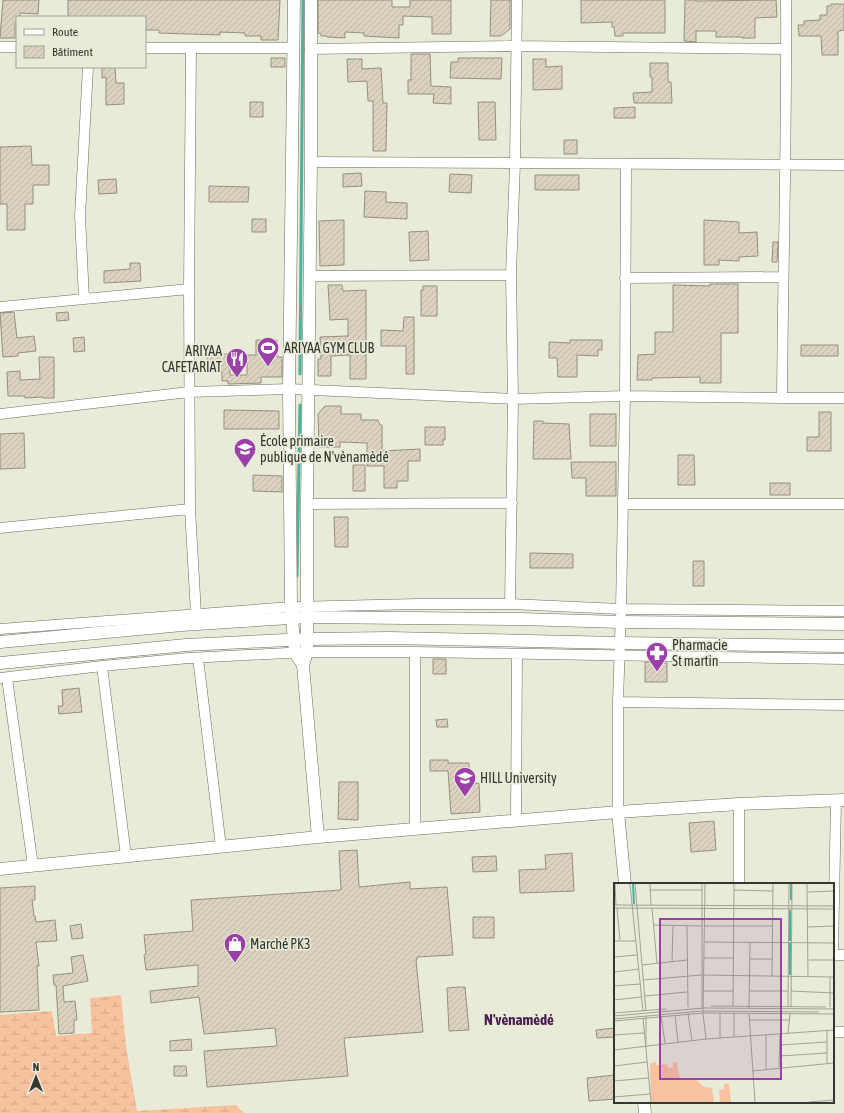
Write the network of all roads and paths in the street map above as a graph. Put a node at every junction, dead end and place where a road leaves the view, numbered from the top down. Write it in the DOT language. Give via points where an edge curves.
graph roads {
  1 [pos="294,0"];
  2 [pos="311,0"];
  3 [pos="517,0"];
  4 [pos="786,0"];
  5 [pos="516,46"];
  6 [pos="0,47"];
  7 [pos="16,47"];
  8 [pos="146,48"];
  9 [pos="191,48"];
  10 [pos="293,48"];
  11 [pos="310,49"];
  12 [pos="786,49"];
  13 [pos="88,68"];
  14 [pos="311,162"];
  15 [pos="515,163"];
  16 [pos="626,164"];
  17 [pos="786,164"];
  18 [pos="844,165"];
  19 [pos="511,275"];
  20 [pos="310,276"];
  21 [pos="783,277"];
  22 [pos="625,278"];
  23 [pos="189,289"];
  24 [pos="84,299"];
  25 [pos="0,308"];
  26 [pos="289,389"];
  27 [pos="308,389"];
  28 [pos="189,392"];
  29 [pos="625,396"];
  30 [pos="782,398"];
  31 [pos="844,398"];
  32 [pos="513,399"];
  33 [pos="0,414"];
  34 [pos="512,503"];
  35 [pos="307,504"];
  36 [pos="623,504"];
  37 [pos="844,504"];
  38 [pos="190,509"];
  39 [pos="0,528"];
  40 [pos="510,604"];
  41 [pos="621,609"];
  42 [pos="844,611"];
  43 [pos="306,612"];
  44 [pos="291,613"];
  45 [pos="196,614"];
  46 [pos="620,622"];
  47 [pos="844,624"];
  48 [pos="0,629"];
  49 [pos="294,639"];
  50 [pos="307,639"];
  51 [pos="0,642"];
  52 [pos="844,646"];
  53 [pos="619,649"];
  54 [pos="415,652"];
  55 [pos="301,653"];
  56 [pos="517,655"];
  57 [pos="198,658"];
  58 [pos="844,659"];
  59 [pos="0,663"];
  60 [pos="102,666"];
  61 [pos="4,678"];
  62 [pos="618,702"];
  63 [pos="844,705"];
  64 [pos="840,800"];
  65 [pos="739,804"];
  66 [pos="618,812"];
  67 [pos="516,820"];
  68 [pos="415,829"];
  69 [pos="318,837"];
  70 [pos="221,847"];
  71 [pos="126,856"];
  72 [pos="32,866"];
  73 [pos="0,869"];
  74 [pos="840,874"];
  75 [pos="625,883"];
  76 [pos="739,883"];
  77 [pos="834,941"];
  78 [pos="844,955"];
  79 [pos="834,956"];
  80 [pos="644,1103"];
  81 [pos="645,1113"];
  1 -- 10 [label="street"];
  2 -- 11 [label="street"];
  3 -- 5 [label="street"];
  4 -- 12 [label="street"];
  5 -- 11 [label="street"];
  5 -- 12 [label="street"];
  5 -- 15 [label="street"];
  6 -- 7 [label="street"];
  8 -- 9 [label="street"];
  9 -- 10 [label="street"];
  9 -- 23 [label="street"];
  10 -- 26 [label="street"];
  11 -- 14 [label="street"];
  12 -- 17 [label="street"];
  13 -- 24 [label="street" via="80,216"];
  14 -- 15 [label="street"];
  14 -- 20 [label="street"];
  15 -- 16 [label="street"];
  15 -- 19 [label="street"];
  16 -- 17 [label="street"];
  16 -- 22 [label="street"];
  17 -- 18 [label="street"];
  17 -- 21 [label="street"];
  19 -- 20 [label="street"];
  19 -- 32 [label="street"];
  20 -- 27 [label="street"];
  21 -- 22 [label="street"];
  21 -- 30 [label="street"];
  22 -- 29 [label="street"];
  23 -- 24 [label="street"];
  23 -- 28 [label="street"];
  24 -- 25 [label="street"];
  26 -- 27 [label="street"];
  26 -- 28 [label="street"];
  26 -- 44 [label="street"];
  27 -- 32 [label="street"];
  27 -- 35 [label="street"];
  28 -- 33 [label="street"];
  28 -- 38 [label="street"];
  29 -- 30 [label="street"];
  29 -- 32 [label="street"];
  29 -- 36 [label="street"];
  30 -- 31 [label="street"];
  32 -- 34 [label="street"];
  34 -- 35 [label="street"];
  34 -- 40 [label="street"];
  35 -- 43 [label="street"];
  36 -- 37 [label="street"];
  36 -- 41 [label="street"];
  38 -- 39 [label="street"];
  38 -- 45 [label="street"];
  40 -- 41 [label="street"];
  40 -- 43 [label="street" via="417,604"];
  41 -- 42 [label="street"];
  41 -- 46 [label="street"];
  43 -- 44 [label="street"];
  43 -- 46 [label="street"];
  43 -- 50 [label="street"];
  44 -- 45 [label="street"];
  44 -- 49 [label="street"];
  44 -- 51 [label="street"];
  45 -- 48 [label="street"];
  46 -- 47 [label="street"];
  46 -- 53 [label="street"];
  49 -- 50 [label="street"];
  49 -- 55 [label="street"];
  49 -- 59 [label="street" via="186,645"];
  50 -- 53 [label="street" via="390,638"];
  50 -- 55 [label="street"];
  52 -- 53 [label="street"];
  53 -- 56 [label="street"];
  53 -- 58 [label="street"];
  53 -- 62 [label="street"];
  54 -- 55 [label="street"];
  54 -- 56 [label="street"];
  54 -- 68 [label="street"];
  55 -- 57 [label="street"];
  55 -- 69 [label="street"];
  56 -- 67 [label="street"];
  57 -- 60 [label="street"];
  57 -- 70 [label="street"];
  60 -- 61 [label="street"];
  60 -- 71 [label="street"];
  61 -- 72 [label="street"];
  62 -- 63 [label="street"];
  62 -- 66 [label="street"];
  64 -- 65 [label="street"];
  64 -- 74 [label="street"];
  65 -- 66 [label="street"];
  65 -- 76 [label="street"];
  66 -- 67 [label="street"];
  66 -- 75 [label="street"];
  67 -- 68 [label="street"];
  68 -- 69 [label="street"];
  69 -- 70 [label="street"];
  70 -- 71 [label="street"];
  71 -- 72 [label="street"];
  72 -- 73 [label="street"];
  74 -- 77 [label="street"];
  78 -- 79 [label="street"];
  80 -- 81 [label="street"];
}
